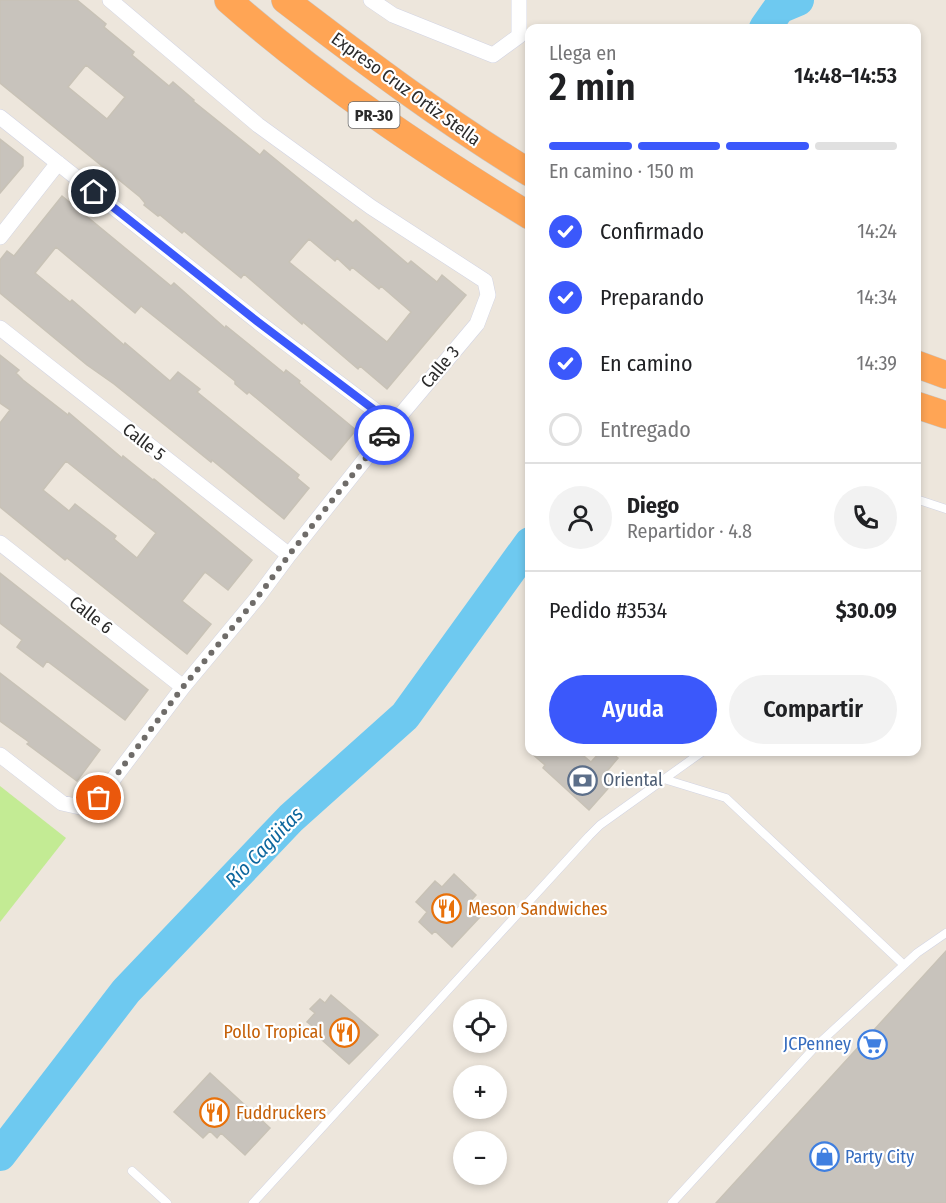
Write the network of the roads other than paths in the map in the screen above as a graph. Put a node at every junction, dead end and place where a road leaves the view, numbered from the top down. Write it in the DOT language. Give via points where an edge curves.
graph roads {
  1 [pos="110,0"];
  2 [pos="228,0"];
  3 [pos="285,0"];
  4 [pos="371,0"];
  5 [pos="519,0"];
  6 [pos="0,117"];
  7 [pos="58,163"];
  8 [pos="525,170"];
  9 [pos="525,213"];
  10 [pos="0,237"];
  11 [pos="0,328"];
  12 [pos="921,366"];
  13 [pos="946,375"];
  14 [pos="921,407"];
  15 [pos="946,415"];
  16 [pos="393,424"];
  17 [pos="921,502"];
  18 [pos="946,509"];
  19 [pos="0,543"];
  20 [pos="289,555"];
  21 [pos="183,687"];
  22 [pos="0,755"];
  23 [pos="696,756"];
  24 [pos="664,779"];
  25 [pos="946,933"];
  26 [pos="904,965"];
  27 [pos="132,1171"];
  28 [pos="167,1203"];
  29 [pos="253,1203"];
  30 [pos="672,1203"];
  1 -- 16 [label="street, Calle 3" via="258,125 371,207 485,281 488,295 477,324"];
  2 -- 9 [label="highway, Expreso Cruz Ortiz Stella / PR-30" via="387,124"];
  3 -- 8 [label="highway, Expreso Cruz Ortiz Stella / PR-30" via="396,85"];
  4 -- 5 [label="street" via="393,15 493,55 519,36"];
  6 -- 7 [label="street"];
  7 -- 10 [label="street"];
  7 -- 16 [label="street"];
  11 -- 20 [label="street, Calle 5"];
  12 -- 13 [label="highway"];
  14 -- 15 [label="highway"];
  16 -- 20 [label="street, Calle 3"];
  17 -- 18 [label="lane"];
  19 -- 21 [label="street, Calle 6"];
  20 -- 21 [label="street, Calle 3"];
  21 -- 22 [label="street, Calle 3" via="99,798 80,807 62,803"];
  23 -- 24 [label="lane"];
  24 -- 26 [label="lane" via="726,798"];
  24 -- 29 [label="lane" via="588,836"];
  25 -- 26 [label="lane"];
  26 -- 30 [label="lane" via="815,1047"];
  27 -- 28 [label="lane"];
}
